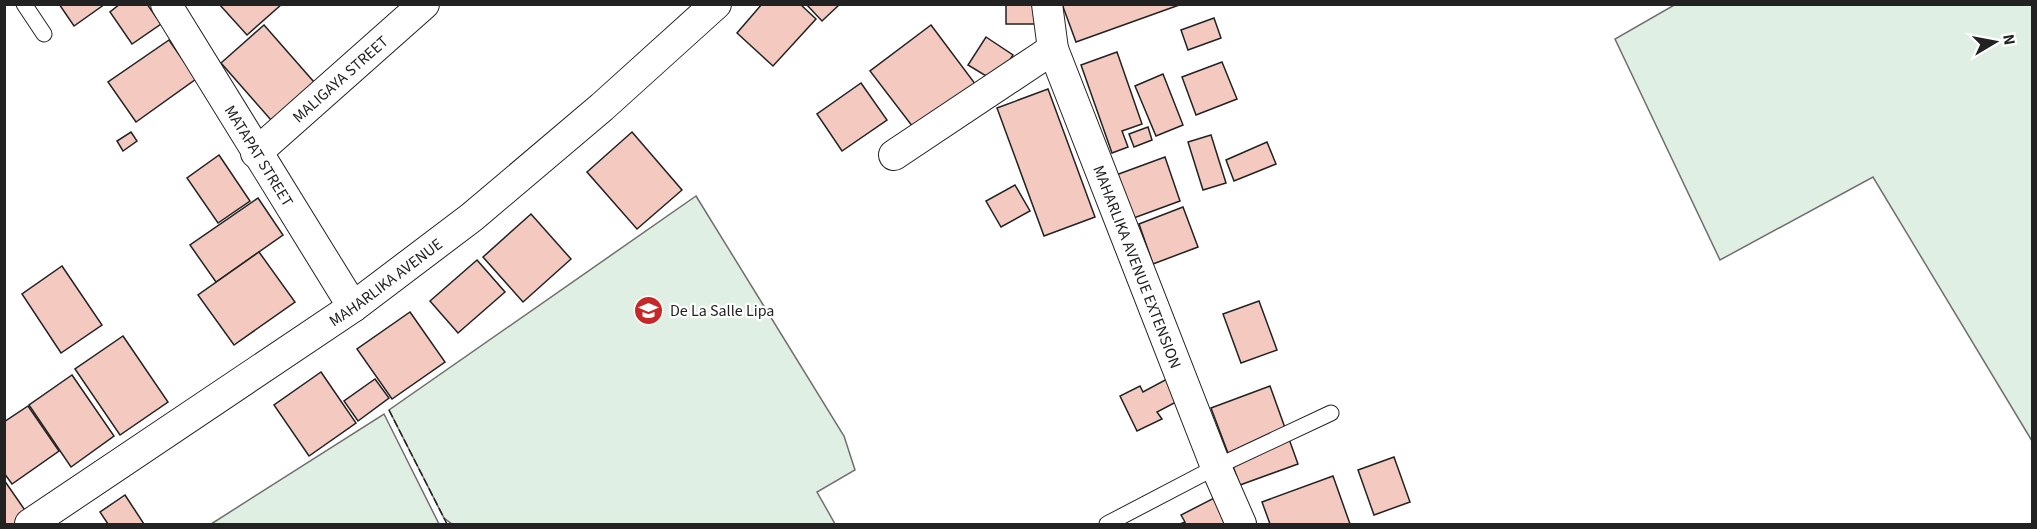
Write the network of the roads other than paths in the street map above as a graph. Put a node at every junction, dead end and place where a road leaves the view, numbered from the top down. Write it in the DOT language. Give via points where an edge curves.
graph roads {
  1 [pos="24,4"];
  2 [pos="166,4"];
  3 [pos="424,4"];
  4 [pos="716,4"];
  5 [pos="1047,4"];
  6 [pos="44,34"];
  7 [pos="1053,49"];
  8 [pos="256,153"];
  9 [pos="894,155"];
  10 [pos="353,307"];
  11 [pos="1331,413"];
  12 [pos="1216,467"];
  13 [pos="30,525"];
  14 [pos="1107,525"];
  15 [pos="1240,525"];
  1 -- 6 [label="lane"];
  2 -- 8 [label="street, MATAPAT STREET"];
  3 -- 8 [label="street, MALIGAYA STREET"];
  4 -- 10 [label="street, MAHARLIKA AVENUE" via="602,107 480,209"];
  5 -- 7 [label="street, MAHARLIKA AVENUE EXTENSION"];
  7 -- 9 [label="street"];
  7 -- 12 [label="street, MAHARLIKA AVENUE EXTENSION"];
  8 -- 10 [label="street, MATAPAT STREET"];
  10 -- 13 [label="street, MAHARLIKA AVENUE"];
  11 -- 12 [label="lane"];
  12 -- 14 [label="lane"];
  12 -- 15 [label="street, MAHARLIKA AVENUE EXTENSION"];
}
